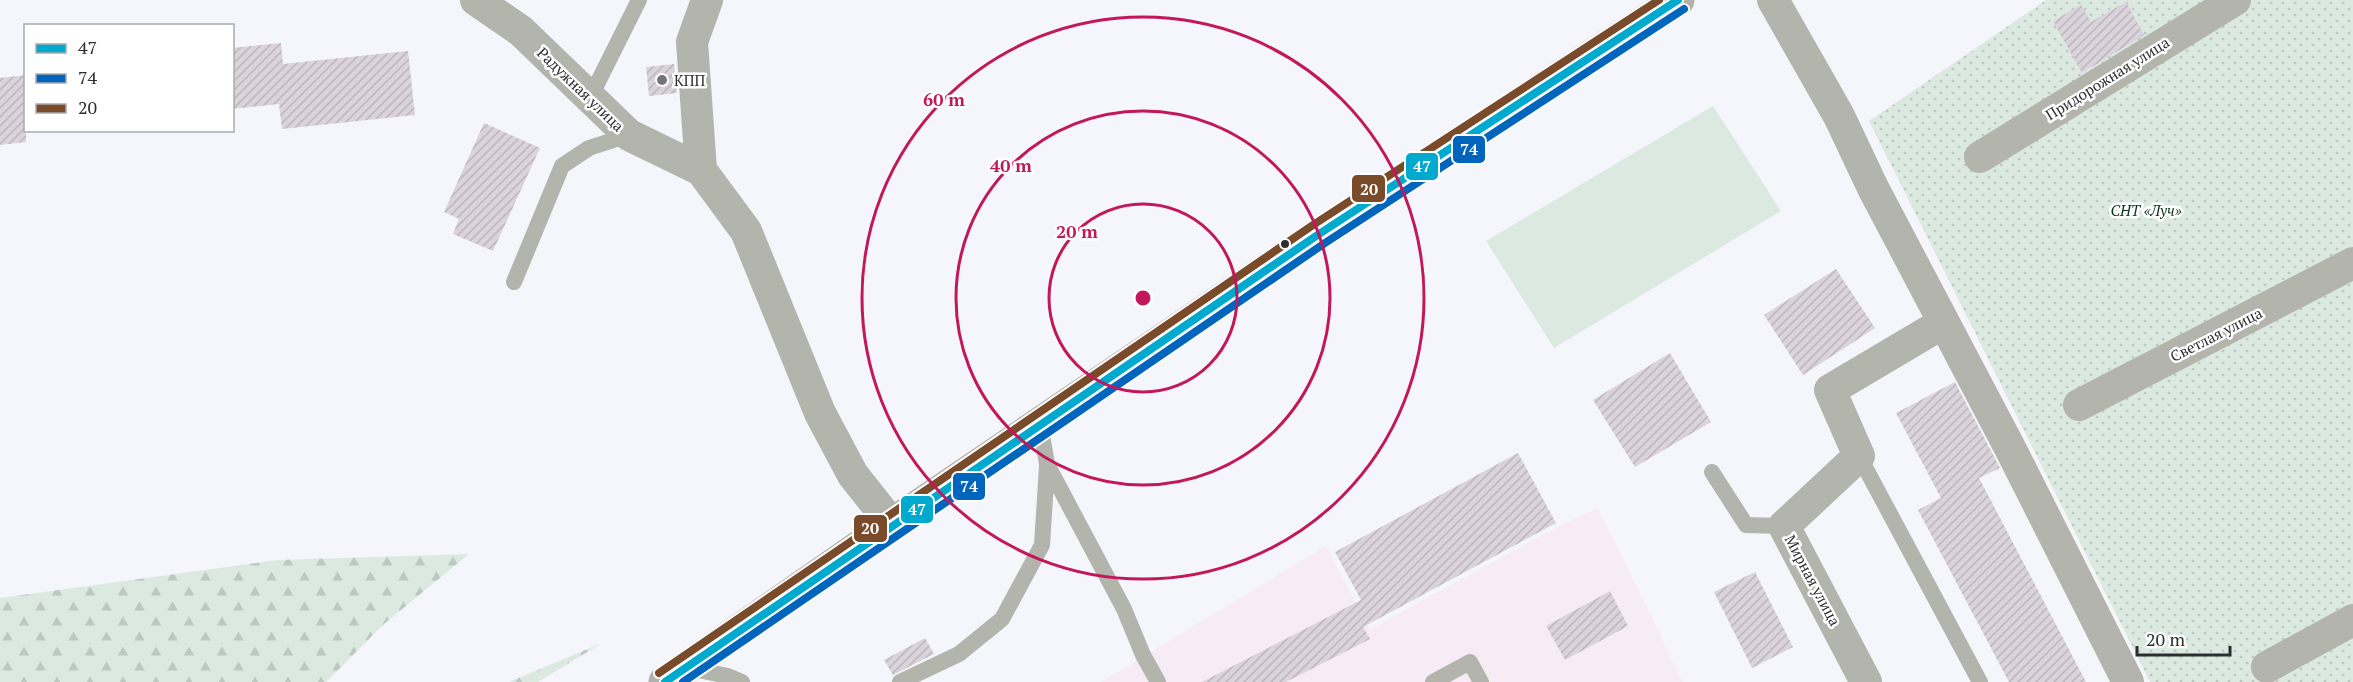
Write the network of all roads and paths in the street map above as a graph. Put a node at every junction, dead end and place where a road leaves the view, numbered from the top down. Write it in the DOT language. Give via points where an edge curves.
graph roads {
  1 [pos="476,0"];
  2 [pos="639,0"];
  3 [pos="707,0"];
  4 [pos="1678,0"];
  5 [pos="1773,0"];
  6 [pos="2235,0"];
  7 [pos="591,96"];
  8 [pos="628,135"];
  9 [pos="1980,157"];
  10 [pos="701,170"];
  11 [pos="2353,263"];
  12 [pos="514,282"];
  13 [pos="1943,323"];
  14 [pos="2079,405"];
  15 [pos="1040,423"];
  16 [pos="1859,456"];
  17 [pos="1047,464"];
  18 [pos="1712,472"];
  19 [pos="892,524"];
  20 [pos="1785,526"];
  21 [pos="2353,620"];
  22 [pos="2267,667"];
  23 [pos="676,675"];
  24 [pos="732,680"];
  25 [pos="900,682"];
  26 [pos="1158,682"];
  27 [pos="1433,682"];
  28 [pos="1481,682"];
  29 [pos="1866,682"];
  30 [pos="1980,682"];
  31 [pos="2128,682"];
  1 -- 7 [label="street, Радужная улица" via="521,31"];
  2 -- 7 [label="lane"];
  3 -- 10 [label="street" via="692,42"];
  4 -- 15 [label="street" via="1319,234"];
  5 -- 13 [label="street" via="1839,116"];
  6 -- 9 [label="street, Придорожная улица"];
  7 -- 8 [label="street, Радужная улица"];
  8 -- 10 [label="street, Радужная улица"];
  8 -- 12 [label="lane" via="589,148 562,166"];
  10 -- 19 [label="street" via="746,231 820,413 853,475"];
  11 -- 14 [label="street, Светлая улица"];
  13 -- 16 [label="street" via="1830,390"];
  13 -- 31 [label="street"];
  15 -- 17 [label="lane"];
  15 -- 19 [label="street"];
  16 -- 20 [label="street, Мирная улица"];
  16 -- 30 [label="lane"];
  17 -- 25 [label="lane" via="1042,545 1002,619 959,654"];
  17 -- 26 [label="lane"];
  18 -- 20 [label="lane" via="1746,525"];
  19 -- 23 [label="street"];
  20 -- 29 [label="street, Мирная улица"];
  21 -- 22 [label="street"];
  23 -- 24 [label="lane"];
  27 -- 28 [label="lane" via="1470,662"];
}
